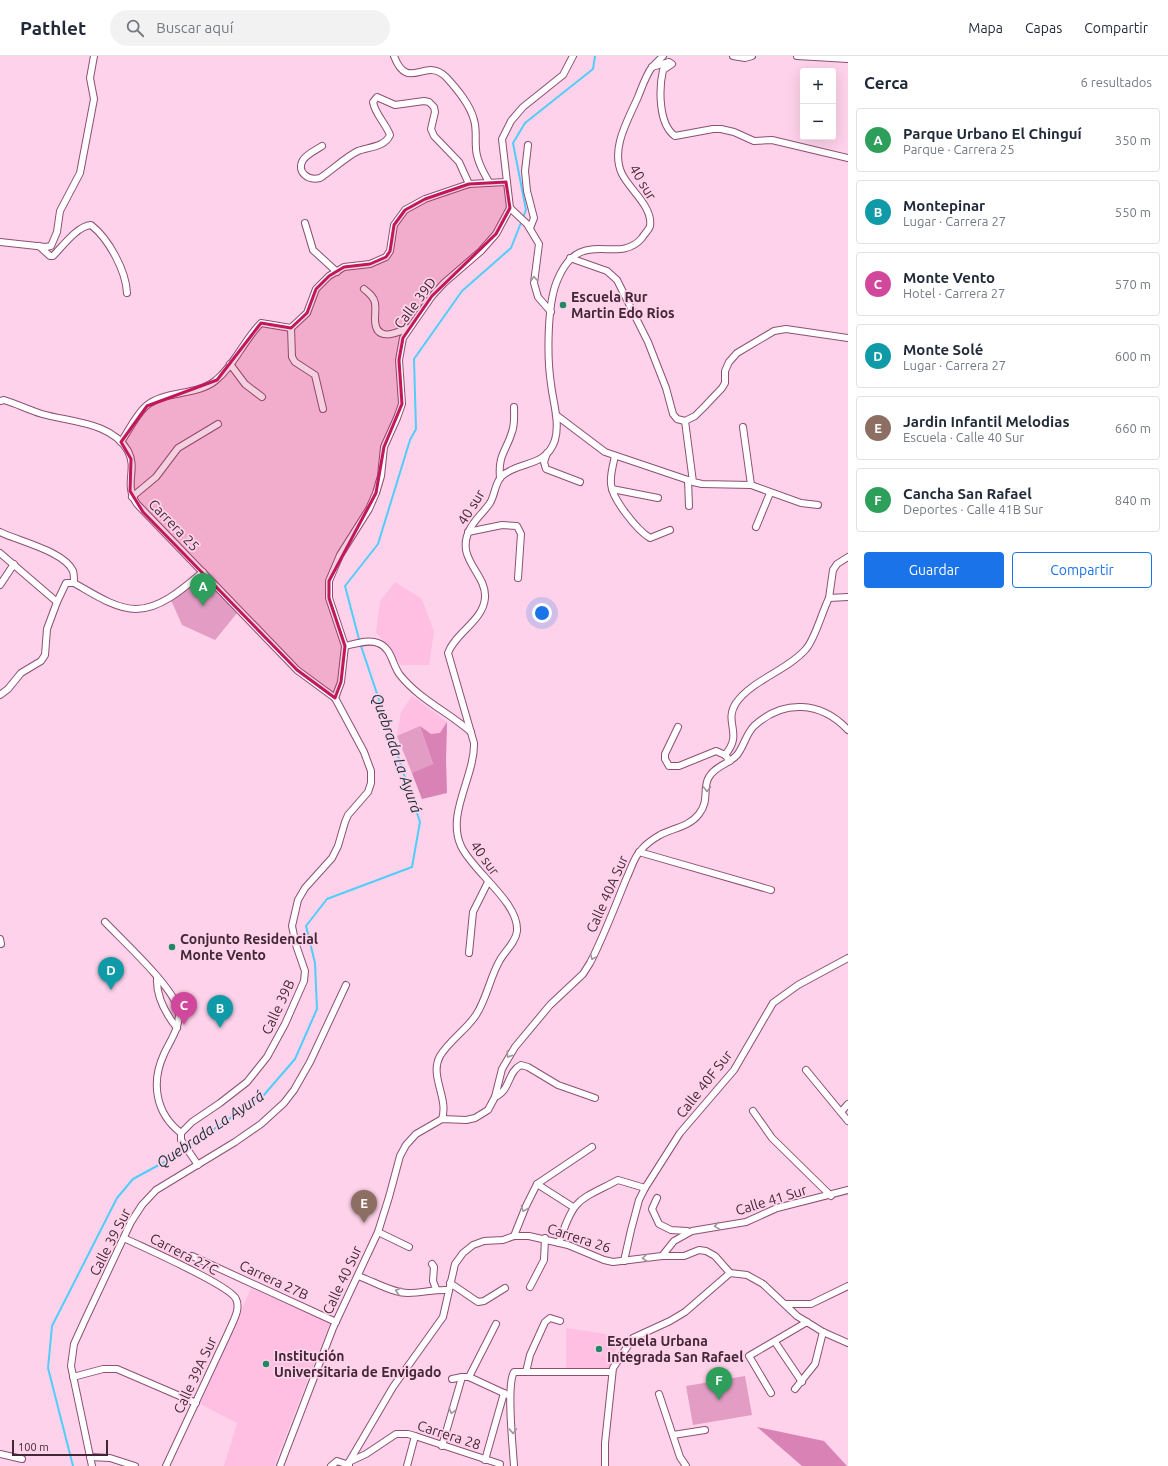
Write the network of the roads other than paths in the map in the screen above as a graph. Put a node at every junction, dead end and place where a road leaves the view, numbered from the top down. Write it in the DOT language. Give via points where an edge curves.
graph roads {
  1 [pos="94,56"];
  2 [pos="394,56"];
  3 [pos="573,56"];
  4 [pos="663,56"];
  5 [pos="733,56"];
  6 [pos="752,56"];
  7 [pos="797,56"];
  8 [pos="848,59"];
  9 [pos="652,67"];
  10 [pos="528,145"];
  11 [pos="322,146"];
  12 [pos="848,158"];
  13 [pos="489,182"];
  14 [pos="506,182"];
  15 [pos="469,184"];
  16 [pos="510,208"];
  17 [pos="305,223"];
  18 [pos="528,226"];
  19 [pos="0,242"];
  20 [pos="39,246"];
  21 [pos="570,258"];
  22 [pos="337,272"];
  23 [pos="364,289"];
  24 [pos="127,293"];
  25 [pos="551,312"];
  26 [pos="291,328"];
  27 [pos="408,328"];
  28 [pos="848,338"];
  29 [pos="230,364"];
  30 [pos="0,394"];
  31 [pos="262,397"];
  32 [pos="2,401"];
  33 [pos="514,407"];
  34 [pos="323,409"];
  35 [pos="556,415"];
  36 [pos="685,421"];
  37 [pos="218,424"];
  38 [pos="743,428"];
  39 [pos="121,442"];
  40 [pos="546,453"];
  41 [pos="615,456"];
  42 [pos="500,478"];
  43 [pos="691,481"];
  44 [pos="580,482"];
  45 [pos="751,485"];
  46 [pos="612,489"];
  47 [pos="770,493"];
  48 [pos="132,497"];
  49 [pos="658,498"];
  50 [pos="818,505"];
  51 [pos="689,506"];
  52 [pos="756,527"];
  53 [pos="670,530"];
  54 [pos="0,532"];
  55 [pos="468,532"];
  56 [pos="0,554"];
  57 [pos="848,557"];
  58 [pos="14,564"];
  59 [pos="203,572"];
  60 [pos="518,578"];
  61 [pos="74,583"];
  62 [pos="0,585"];
  63 [pos="848,597"];
  64 [pos="829,598"];
  65 [pos="57,602"];
  66 [pos="345,646"];
  67 [pos="0,695"];
  68 [pos="335,698"];
  69 [pos="678,727"];
  70 [pos="848,730"];
  71 [pos="471,732"];
  72 [pos="726,755"];
  73 [pos="730,761"];
  74 [pos="639,852"];
  75 [pos="488,882"];
  76 [pos="771,890"];
  77 [pos="105,922"];
  78 [pos="469,953"];
  79 [pos="848,958"];
  80 [pos="157,978"];
  81 [pos="346,985"];
  82 [pos="177,1028"];
  83 [pos="806,1070"];
  84 [pos="495,1097"];
  85 [pos="595,1098"];
  86 [pos="848,1104"];
  87 [pos="753,1111"];
  88 [pos="841,1112"];
  89 [pos="442,1118"];
  90 [pos="848,1121"];
  91 [pos="181,1133"];
  92 [pos="592,1147"];
  93 [pos="198,1165"];
  94 [pos="537,1184"];
  95 [pos="645,1188"];
  96 [pos="848,1190"];
  97 [pos="831,1196"];
  98 [pos="657,1198"];
  99 [pos="573,1207"];
  100 [pos="692,1231"];
  101 [pos="378,1232"];
  102 [pos="514,1236"];
  103 [pos="124,1238"];
  104 [pos="545,1238"];
  105 [pos="559,1243"];
  106 [pos="409,1247"];
  107 [pos="192,1256"];
  108 [pos="662,1256"];
  109 [pos="624,1260"];
  110 [pos="201,1261"];
  111 [pos="432,1264"];
  112 [pos="193,1271"];
  113 [pos="730,1273"];
  114 [pos="358,1276"];
  115 [pos="450,1283"];
  116 [pos="848,1286"];
  117 [pos="530,1287"];
  118 [pos="505,1288"];
  119 [pos="436,1289"];
  120 [pos="449,1290"];
  121 [pos="232,1293"];
  122 [pos="786,1304"];
  123 [pos="560,1321"];
  124 [pos="336,1322"];
  125 [pos="806,1322"];
  126 [pos="496,1324"];
  127 [pos="823,1332"];
  128 [pos="775,1342"];
  129 [pos="848,1343"];
  130 [pos="526,1372"];
  131 [pos="612,1372"];
  132 [pos="73,1377"];
  133 [pos="462,1377"];
  134 [pos="469,1377"];
  135 [pos="452,1379"];
  136 [pos="802,1382"];
  137 [pos="795,1390"];
  138 [pos="504,1393"];
  139 [pos="659,1394"];
  140 [pos="771,1394"];
  141 [pos="511,1396"];
  142 [pos="196,1403"];
  143 [pos="705,1430"];
  144 [pos="415,1436"];
  145 [pos="673,1436"];
  146 [pos="442,1446"];
  147 [pos="0,1454"];
  148 [pos="90,1458"];
  149 [pos="22,1459"];
  150 [pos="485,1460"];
  151 [pos="349,1464"];
  152 [pos="500,1464"];
  153 [pos="92,1466"];
  154 [pos="135,1466"];
  155 [pos="166,1466"];
  156 [pos="280,1466"];
  157 [pos="331,1466"];
  158 [pos="406,1466"];
  159 [pos="514,1466"];
  160 [pos="605,1466"];
  161 [pos="686,1466"];
  1 -- 20 [label="street" via="90,78 94,99 80,173 60,212 51,246"];
  2 -- 13 [label="street" via="398,67 404,73 411,74 425,69 444,75 464,100 474,120 479,161"];
  3 -- 14 [label="street" via="563,75 523,107 511,121 502,139"];
  4 -- 9 [label="street, 40 sur"];
  5 -- 6 [label="street"];
  7 -- 8 [label="street"];
  9 -- 12 [label="street" via="669,62 672,64 664,70 659,92 661,107 670,132 675,136 713,129 721,130 734,132 754,141 772,140"];
  9 -- 21 [label="street, 40 sur" via="622,135 618,163 622,174 646,208 650,227 631,247 586,250"];
  10 -- 18 [label="street" via="525,171 534,218"];
  11 -- 15 [label="street" via="304,159 302,165 307,178 312,180 320,178 357,152 388,140 390,135 386,124 374,107 373,102 377,97 396,105 429,102 434,107 431,129 434,136 459,162"];
  13 -- 14 [label="street"];
  13 -- 15 [label="street"];
  14 -- 16 [label="street"];
  15 -- 22 [label="street" via="425,199 404,210 394,224 390,251 386,257 370,264 351,265"];
  16 -- 18 [label="street"];
  16 -- 27 [label="street, Calle 39D" via="496,234 482,251 436,292"];
  17 -- 22 [label="street" via="313,250"];
  25 -- 18 [label="street, one-way" via="538,297 534,283 539,244"];
  19 -- 20 [label="street"];
  20 -- 24 [label="street" via="53,256 66,240 91,225 98,231 121,266"];
  21 -- 25 [label="street, 40 sur" via="557,281 552,296"];
  21 -- 36 [label="street" via="607,270 616,280 648,342 673,414 677,419"];
  22 -- 26 [label="street" via="319,285 307,313"];
  23 -- 27 [label="street" via="375,302 377,329 383,334 390,335"];
  25 -- 35 [label="street, 40 sur" via="550,375"];
  26 -- 29 [label="street" via="261,323"];
  26 -- 34 [label="street" via="292,357 295,362 315,375"];
  27 -- 66 [label="street, Calle 39D" via="400,350 402,404 384,446 381,476 369,509 340,555 329,581 331,607"];
  28 -- 36 [label="street" via="786,329 774,331 737,353 727,367 722,388 695,416"];
  29 -- 31 [label="street" via="240,379"];
  29 -- 39 [label="street" via="210,385 155,400 140,413"];
  30 -- 32 [label="street"];
  32 -- 39 [label="street, Carrera 25" via="101,429"];
  33 -- 42 [label="street" via="512,432 500,457"];
  35 -- 40 [label="street, 40 sur" via="556,438"];
  35 -- 41 [label="street" via="590,443"];
  36 -- 43 [label="street"];
  37 -- 48 [label="street" via="178,448 156,477"];
  38 -- 45 [label="street"];
  39 -- 48 [label="street, Carrera 25" via="131,459"];
  40 -- 42 [label="street, 40 sur" via="537,460 506,472"];
  40 -- 44 [label="street" via="546,469"];
  41 -- 43 [label="street"];
  41 -- 46 [label="street" via="611,476"];
  42 -- 55 [label="street, 40 sur" via="490,503"];
  43 -- 45 [label="street" via="702,484"];
  43 -- 51 [label="street"];
  45 -- 47 [label="street"];
  46 -- 49 [label="street"];
  46 -- 53 [label="street" via="619,503 647,536 653,538"];
  47 -- 50 [label="street" via="801,503"];
  47 -- 52 [label="street"];
  48 -- 59 [label="street, Carrera 25"];
  54 -- 61 [label="street" via="45,550 64,561 73,570"];
  55 -- 60 [label="street" via="502,525 517,526 521,534"];
  55 -- 71 [label="street, 40 sur" via="467,557 483,586 484,601 475,619 448,654"];
  56 -- 58 [label="street"];
  57 -- 64 [label="street" via="836,564 833,570"];
  58 -- 62 [label="street"];
  58 -- 65 [label="street"];
  59 -- 61 [label="street" via="181,590 150,606 137,609 122,607"];
  59 -- 68 [label="street, Carrera 25" via="297,670"];
  61 -- 65 [label="street" via="68,582 64,585"];
  63 -- 64 [label="street"];
  64 -- 72 [label="street" via="807,648 748,692 734,707 731,715 734,740"];
  65 -- 67 [label="street" via="48,629 45,655 41,661 21,673"];
  66 -- 68 [label="street" via="341,682"];
  66 -- 71 [label="street" via="371,641 379,643 386,648 398,674 409,685"];
  68 -- 91 [label="street, Calle 39B" via="364,752 371,771 371,782 368,792 344,822 332,858 305,888 296,906 292,926 305,972 304,982 285,1024 257,1070 233,1094 192,1122"];
  69 -- 72 [label="street" via="665,754 664,759 669,766 679,766 716,751"];
  70 -- 73 [label="street, Calle 40A Sur" via="830,716 813,708 794,706 778,710 754,727 737,755"];
  71 -- 75 [label="street, 40 sur" via="474,755 460,804 458,835 468,857"];
  72 -- 73 [label="street"];
  73 -- 74 [label="street, Calle 40A Sur, one-way" via="717,768 708,778 705,802 694,820 660,835"];
  74 -- 76 [label="street"];
  74 -- 84 [label="street, Calle 40A Sur, one-way" via="590,964 550,1005 515,1047 502,1069"];
  75 -- 78 [label="street" via="473,912"];
  75 -- 89 [label="street, 40 sur" via="512,912 517,932 494,971 476,1015 440,1056 437,1067 444,1112"];
  77 -- 80 [label="street"];
  79 -- 95 [label="street, Calle 40F Sur" via="798,985 773,1003 734,1070 680,1133"];
  80 -- 82 [label="street" via="159,997"];
  80 -- 82 [label="street" via="175,1001 179,1017"];
  81 -- 93 [label="street, Calle 39 Sur" via="310,1062 284,1103 261,1124"];
  82 -- 91 [label="street" via="160,1063 156,1085 162,1111"];
  83 -- 88 [label="street"];
  84 -- 85 [label="street" via="504,1092 511,1075 521,1065 558,1085"];
  84 -- 89 [label="street, Calle 40A Sur" via="488,1110 475,1118"];
  86 -- 88 [label="street"];
  87 -- 97 [label="street" via="772,1138"];
  88 -- 90 [label="street"];
  89 -- 101 [label="street, Calle 40 Sur" via="416,1134 406,1145 400,1156"];
  91 -- 93 [label="street" via="182,1140"];
  92 -- 94 [label="street"];
  93 -- 103 [label="street, Calle 39 Sur" via="152,1194 142,1205"];
  94 -- 99 [label="street"];
  94 -- 102 [label="street, one-way"];
  95 -- 99 [label="street" via="618,1180 588,1194"];
  95 -- 109 [label="street, Calle 40F Sur"];
  96 -- 97 [label="street, Calle 41 Sur"];
  97 -- 100 [label="street, Calle 41 Sur, one-way" via="777,1208 746,1222"];
  98 -- 100 [label="street" via="652,1209 659,1224 678,1232"];
  99 -- 105 [label="street" via="565,1222"];
  100 -- 108 [label="street, Calle 41 Sur" via="674,1241"];
  101 -- 106 [label="street"];
  101 -- 114 [label="street, Calle 40 Sur"];
  102 -- 104 [label="street, Carrera 26"];
  102 -- 115 [label="street, Carrera 26" via="478,1243 463,1253 455,1264"];
  103 -- 112 [label="street, Carrera 27C"];
  103 -- 132 [label="street, Calle 39 Sur" via="74,1344 71,1366"];
  104 -- 105 [label="street, Carrera 26"];
  104 -- 117 [label="street" via="544,1260"];
  105 -- 109 [label="street, Carrera 26" via="604,1260"];
  107 -- 110 [label="street, Carrera 27B"];
  108 -- 109 [label="street, Carrera 26, one-way"];
  108 -- 113 [label="street, Carrera 26" via="684,1256 699,1250 706,1251 715,1256"];
  110 -- 112 [label="street" via="196,1263"];
  110 -- 124 [label="street, Carrera 27B"];
  111 -- 119 [label="street"];
  112 -- 121 [label="street, Carrera 27C"];
  113 -- 122 [label="street" via="747,1275 763,1284"];
  113 -- 131 [label="street" via="685,1312 633,1338"];
  119 -- 114 [label="street, one-way" via="408,1293"];
  114 -- 124 [label="street, Calle 40 Sur"];
  115 -- 118 [label="street" via="478,1302"];
  115 -- 120 [label="street"];
  116 -- 122 [label="street" via="811,1304"];
  119 -- 120 [label="street"];
  120 -- 151 [label="street" via="443,1317 393,1387"];
  121 -- 142 [label="street, Calle 39A Sur" via="236,1298 238,1311"];
  122 -- 125 [label="street"];
  123 -- 130 [label="street" via="550,1318 545,1322 530,1355"];
  124 -- 156 [label="street, Calle 40 Sur"];
  125 -- 127 [label="street"];
  125 -- 128 [label="street"];
  126 -- 134 [label="street"];
  127 -- 129 [label="street"];
  127 -- 136 [label="street" via="815,1364"];
  128 -- 136 [label="street"];
  128 -- 140 [label="street" via="749,1356"];
  130 -- 131 [label="street"];
  130 -- 141 [label="street" via="516,1371 513,1374"];
  131 -- 160 [label="street"];
  132 -- 142 [label="street" via="103,1369 117,1369"];
  132 -- 148 [label="street, Calle 39 Sur"];
  133 -- 134 [label="street"];
  133 -- 135 [label="street"];
  133 -- 146 [label="street, one-way"];
  134 -- 138 [label="street"];
  136 -- 137 [label="street"];
  138 -- 141 [label="street"];
  138 -- 150 [label="street"];
  139 -- 145 [label="street"];
  141 -- 159 [label="street, one-way"];
  142 -- 155 [label="street, Calle 39A Sur"];
  143 -- 145 [label="street"];
  144 -- 146 [label="street, Carrera 28"];
  144 -- 151 [label="street, Carrera 28" via="396,1434"];
  144 -- 158 [label="street"];
  145 -- 161 [label="street"];
  146 -- 150 [label="street, Carrera 28"];
  147 -- 149 [label="street"];
  148 -- 153 [label="street, Calle 39 Sur"];
  148 -- 154 [label="street" via="110,1458"];
  150 -- 152 [label="street, Carrera 28"];
  151 -- 157 [label="street" via="337,1461"];
}
